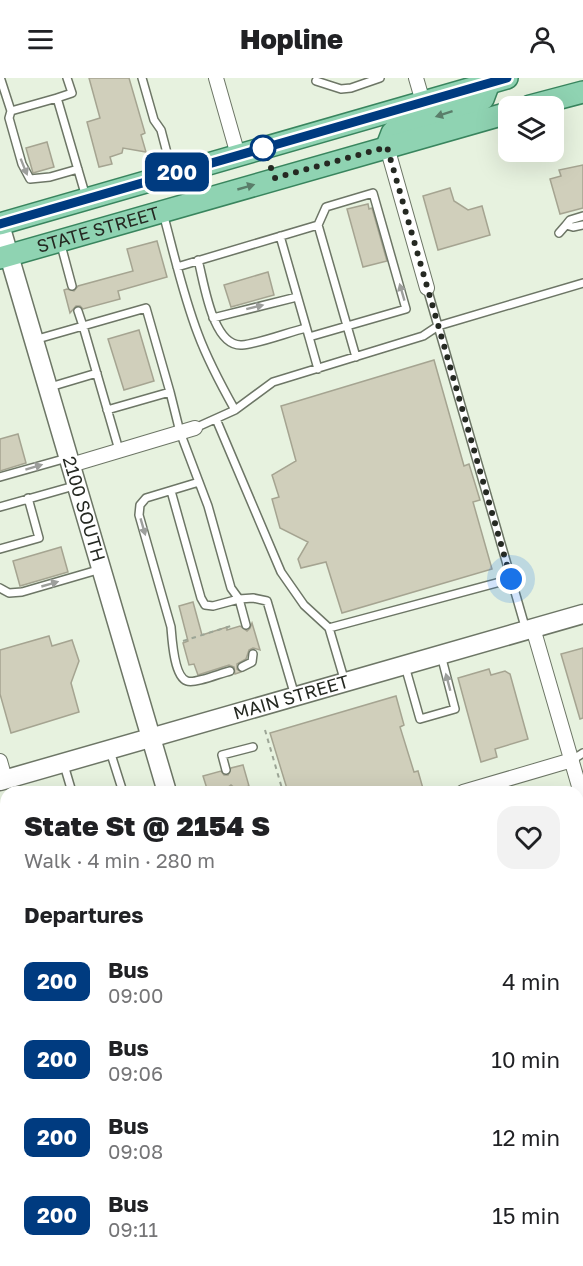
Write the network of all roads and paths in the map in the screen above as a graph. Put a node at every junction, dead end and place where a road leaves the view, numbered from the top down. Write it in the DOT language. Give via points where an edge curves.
graph roads {
  1 [pos="68,78"];
  2 [pos="153,78"];
  3 [pos="216,78"];
  4 [pos="380,78"];
  5 [pos="416,78"];
  6 [pos="1,79"];
  7 [pos="143,79"];
  8 [pos="316,81"];
  9 [pos="498,81"];
  10 [pos="583,92"];
  11 [pos="564,97"];
  12 [pos="57,98"];
  13 [pos="423,102"];
  14 [pos="10,111"];
  15 [pos="498,116"];
  16 [pos="387,147"];
  17 [pos="238,155"];
  18 [pos="78,169"];
  19 [pos="173,173"];
  20 [pos="87,200"];
  21 [pos="163,211"];
  22 [pos="583,216"];
  23 [pos="0,225"];
  24 [pos="318,225"];
  25 [pos="566,225"];
  26 [pos="583,225"];
  27 [pos="559,233"];
  28 [pos="280,236"];
  29 [pos="60,240"];
  30 [pos="4,256"];
  31 [pos="198,260"];
  32 [pos="177,267"];
  33 [pos="583,283"];
  34 [pos="72,286"];
  35 [pos="427,288"];
  36 [pos="297,297"];
  37 [pos="78,311"];
  38 [pos="213,318"];
  39 [pos="83,326"];
  40 [pos="347,326"];
  41 [pos="438,326"];
  42 [pos="306,328"];
  43 [pos="309,337"];
  44 [pos="33,340"];
  45 [pos="356,357"];
  46 [pos="318,369"];
  47 [pos="96,373"];
  48 [pos="48,387"];
  49 [pos="170,392"];
  50 [pos="107,410"];
  51 [pos="235,410"];
  52 [pos="216,419"];
  53 [pos="195,428"];
  54 [pos="180,432"];
  55 [pos="119,450"];
  56 [pos="70,461"];
  57 [pos="0,477"];
  58 [pos="200,482"];
  59 [pos="77,485"];
  60 [pos="171,491"];
  61 [pos="28,498"];
  62 [pos="0,507"];
  63 [pos="0,549"];
  64 [pos="101,569"];
  65 [pos="511,579"];
  66 [pos="0,588"];
  67 [pos="239,599"];
  68 [pos="583,614"];
  69 [pos="236,625"];
  70 [pos="246,625"];
  71 [pos="329,628"];
  72 [pos="530,629"];
  73 [pos="182,647"];
  74 [pos="254,654"];
  75 [pos="441,655"];
  76 [pos="405,665"];
  77 [pos="243,667"];
  78 [pos="230,671"];
  79 [pos="345,682"];
  80 [pos="295,696"];
  81 [pos="265,730"];
  82 [pos="151,738"];
  83 [pos="253,747"];
  84 [pos="110,749"];
  85 [pos="577,757"];
  86 [pos="0,761"];
  87 [pos="64,762"];
  88 [pos="226,770"];
  89 [pos="3,780"];
  90 [pos="70,786"];
  91 [pos="121,786"];
  92 [pos="165,786"];
  93 [pos="281,786"];
  94 [pos="483,786"];
  95 [pos="581,786"];
  1 -- 12 [label="lane" via="72,93"];
  2 -- 7 [label="lane"];
  3 -- 17 [label="street"];
  4 -- 8 [label="lane" via="341,89"];
  5 -- 13 [label="street"];
  6 -- 14 [label="lane"];
  7 -- 19 [label="lane"];
  9 -- 13 [label="main road, STATE STREET"];
  9 -- 16 [label="main road, one-way" via="483,99 396,130"];
  10 -- 11 [label="main road"];
  12 -- 14 [label="lane"];
  12 -- 18 [label="lane"];
  13 -- 17 [label="main road, STATE STREET"];
  14 -- 18 [label="lane, one-way" via="22,164 30,178"];
  15 -- 16 [label="main road, STATE STREET"];
  21 -- 16 [label="main road, STATE STREET, one-way"];
  16 -- 35 [label="street"];
  17 -- 19 [label="main road, STATE STREET"];
  18 -- 20 [label="lane"];
  19 -- 20 [label="main road, STATE STREET"];
  20 -- 23 [label="main road, STATE STREET"];
  21 -- 29 [label="main road, STATE STREET"];
  21 -- 32 [label="lane"];
  22 -- 25 [label="lane"];
  23 -- 30 [label="street, 2100 SOUTH"];
  24 -- 28 [label="lane"];
  24 -- 40 [label="lane"];
  40 -- 24 [label="lane, one-way" via="406,309 373,193 326,207"];
  25 -- 26 [label="lane"];
  25 -- 27 [label="lane"];
  28 -- 31 [label="lane"];
  28 -- 36 [label="lane"];
  29 -- 30 [label="main road, STATE STREET"];
  29 -- 34 [label="lane"];
  30 -- 44 [label="street, 2100 SOUTH"];
  31 -- 32 [label="lane"];
  31 -- 38 [label="lane"];
  32 -- 51 [label="lane" via="198,334"];
  33 -- 41 [label="lane"];
  35 -- 41 [label="lane"];
  38 -- 36 [label="lane, one-way"];
  36 -- 42 [label="lane"];
  37 -- 39 [label="lane"];
  38 -- 42 [label="lane" via="227,341 241,345"];
  39 -- 44 [label="lane"];
  39 -- 47 [label="lane"];
  39 -- 49 [label="lane" via="146,308"];
  40 -- 43 [label="lane"];
  40 -- 45 [label="lane"];
  41 -- 45 [label="lane" via="423,336"];
  41 -- 65 [label="lane"];
  42 -- 43 [label="lane"];
  43 -- 46 [label="lane"];
  44 -- 48 [label="street, 2100 SOUTH"];
  45 -- 46 [label="lane"];
  46 -- 51 [label="lane" via="273,382"];
  47 -- 48 [label="lane"];
  47 -- 50 [label="lane"];
  48 -- 56 [label="street, 2100 SOUTH"];
  49 -- 50 [label="lane"];
  49 -- 54 [label="lane"];
  50 -- 55 [label="lane"];
  51 -- 52 [label="lane"];
  52 -- 53 [label="lane"];
  52 -- 71 [label="lane" via="281,573 304,606"];
  53 -- 54 [label="street"];
  54 -- 55 [label="street"];
  54 -- 58 [label="lane"];
  55 -- 56 [label="street"];
  57 -- 56 [label="lane, one-way"];
  56 -- 59 [label="street, 2100 SOUTH"];
  58 -- 60 [label="lane"];
  58 -- 67 [label="lane" via="231,588"];
  59 -- 61 [label="lane"];
  59 -- 64 [label="street, 2100 SOUTH"];
  60 -- 67 [label="lane" via="205,605"];
  60 -- 78 [label="lane, one-way" via="146,498 139,515 171,627 180,676 192,681"];
  61 -- 62 [label="lane"];
  61 -- 63 [label="lane" via="39,538"];
  66 -- 64 [label="lane, one-way" via="9,593 22,592"];
  64 -- 82 [label="street, 2100 SOUTH"];
  65 -- 71 [label="lane"];
  65 -- 72 [label="lane"];
  67 -- 70 [label="lane"];
  67 -- 80 [label="lane" via="267,601"];
  68 -- 72 [label="street, MAIN STREET"];
  69 -- 73 [label="path" via="184,640"];
  71 -- 79 [label="lane"];
  72 -- 75 [label="street, MAIN STREET"];
  72 -- 85 [label="street"];
  74 -- 77 [label="lane" via="252,662"];
  75 -- 76 [label="street, MAIN STREET"];
  76 -- 75 [label="lane, one-way" via="420,719 455,709"];
  76 -- 79 [label="street, MAIN STREET"];
  79 -- 80 [label="street, MAIN STREET"];
  80 -- 82 [label="street, MAIN STREET"];
  81 -- 93 [label="path"];
  82 -- 84 [label="street, MAIN STREET"];
  82 -- 92 [label="street, 2100 SOUTH"];
  83 -- 88 [label="lane" via="222,755"];
  84 -- 87 [label="street, MAIN STREET"];
  84 -- 91 [label="lane"];
  85 -- 94 [label="street"];
  85 -- 95 [label="street"];
  86 -- 89 [label="street"];
  87 -- 89 [label="street, MAIN STREET"];
  87 -- 90 [label="lane"];
}
